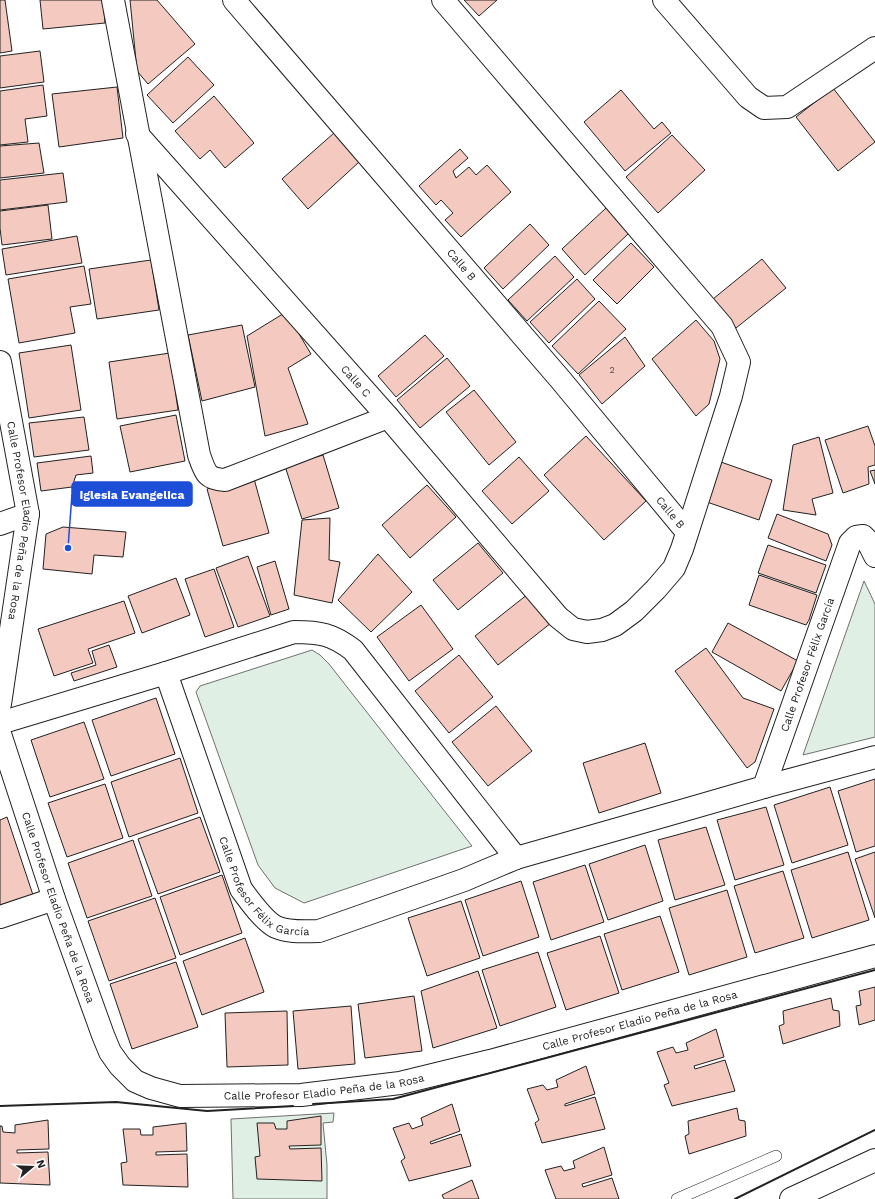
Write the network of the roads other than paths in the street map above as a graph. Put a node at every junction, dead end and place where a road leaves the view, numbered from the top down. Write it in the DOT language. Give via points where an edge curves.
graph roads {
  1 [pos="113,0"];
  2 [pos="234,0"];
  3 [pos="444,0"];
  4 [pos="664,0"];
  5 [pos="875,48"];
  6 [pos="137,134"];
  7 [pos="0,362"];
  8 [pos="388,416"];
  9 [pos="28,514"];
  10 [pos="0,524"];
  11 [pos="687,532"];
  12 [pos="875,556"];
  13 [pos="166,673"];
  14 [pos="0,704"];
  15 [pos="0,723"];
  16 [pos="0,734"];
  17 [pos="875,757"];
  18 [pos="764,787"];
  19 [pos="516,858"];
  20 [pos="54,899"];
  21 [pos="0,917"];
  22 [pos="875,956"];
  23 [pos="776,1156"];
  24 [pos="875,1160"];
  25 [pos="678,1199"];
  26 [pos="791,1199"];
  1 -- 6 [label="street"];
  2 -- 11 [label="street, Calle B" via="545,361"];
  3 -- 11 [label="street" via="722,326 739,362 731,396"];
  4 -- 5 [label="street" via="748,97 764,108 787,107"];
  6 -- 8 [label="street, Calle C"];
  6 -- 8 [label="street" via="199,455 205,471 214,479 225,480"];
  7 -- 9 [label="street, Calle Profesor Eladio Peña de la Rosa"];
  8 -- 11 [label="street, Calle C" via="558,617 573,629 587,632 602,630 615,625 634,611 674,568"];
  9 -- 10 [label="street"];
  9 -- 14 [label="street, Calle Profesor Eladio Peña de la Rosa"];
  12 -- 18 [label="street, Calle Profesor Félix García" via="863,536 856,537 850,543"];
  13 -- 15 [label="street"];
  13 -- 19 [label="street" via="294,632 325,634 340,640 353,650"];
  13 -- 19 [label="street, Calle Profesor Félix García" via="241,889 256,910 276,927 297,932 320,931 464,880"];
  16 -- 20 [label="street, Calle Profesor Eladio Peña de la Rosa"];
  17 -- 18 [label="street, Calle Profesor Félix García"];
  18 -- 19 [label="street, Calle Profesor Félix García"];
  20 -- 21 [label="street"];
  20 -- 22 [label="street, Calle Profesor Eladio Peña de la Rosa" via="110,1052 135,1081 180,1096 301,1095 400,1083"];
  23 -- 25 [label="lane"];
  24 -- 26 [label="street"];
}
